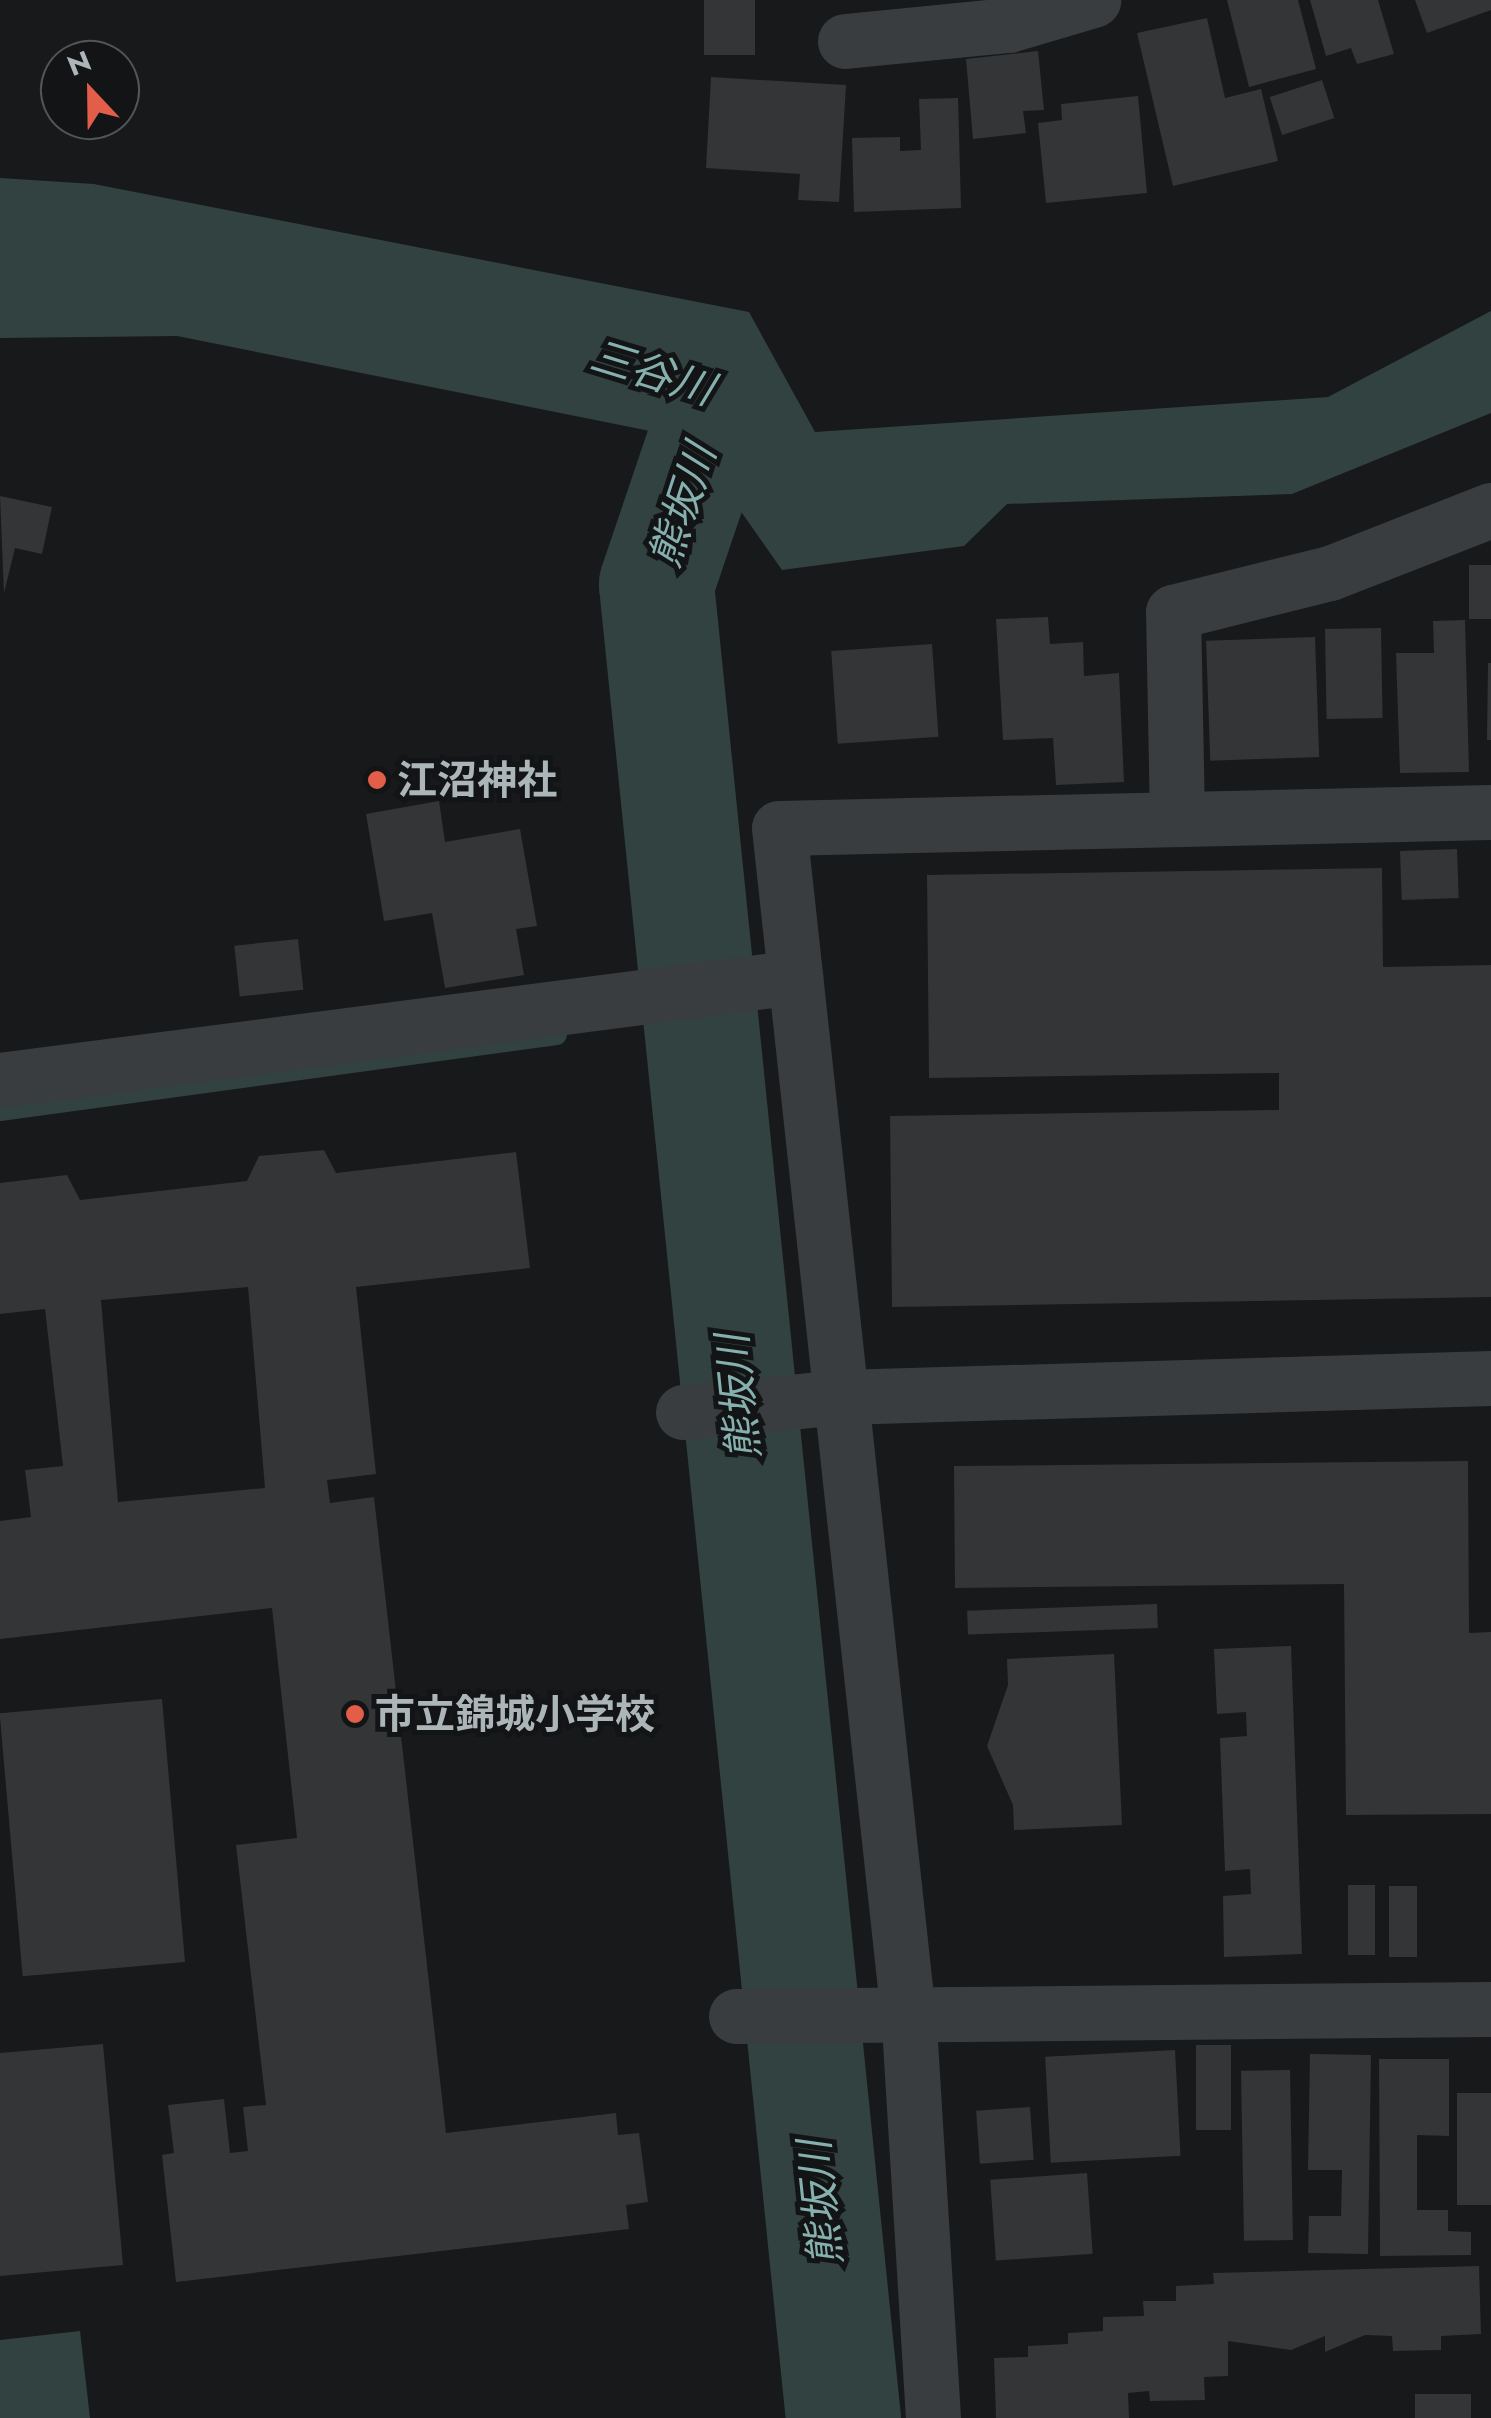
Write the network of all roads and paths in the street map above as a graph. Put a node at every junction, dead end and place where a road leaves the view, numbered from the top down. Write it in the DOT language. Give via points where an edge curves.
graph roads {
  1 [pos="1094,0"];
  2 [pos="844,41"];
  3 [pos="1491,510"];
  4 [pos="1491,812"];
  5 [pos="1177,818"];
  6 [pos="796,977"];
  7 [pos="0,1080"];
  8 [pos="1491,1378"];
  9 [pos="842,1397"];
  10 [pos="683,1412"];
  11 [pos="1491,2008"];
  12 [pos="908,2015"];
  13 [pos="736,2016"];
  14 [pos="932,2418"];
  1 -- 2 [label="street" via="1008,25"];
  3 -- 5 [label="street" via="1330,573 1172,612"];
  4 -- 5 [label="street"];
  5 -- 6 [label="street" via="779,828"];
  6 -- 7 [label="street"];
  6 -- 9 [label="street"];
  8 -- 9 [label="street"];
  9 -- 10 [label="street"];
  9 -- 12 [label="street"];
  11 -- 12 [label="street"];
  12 -- 13 [label="street"];
  12 -- 14 [label="street"];
}
